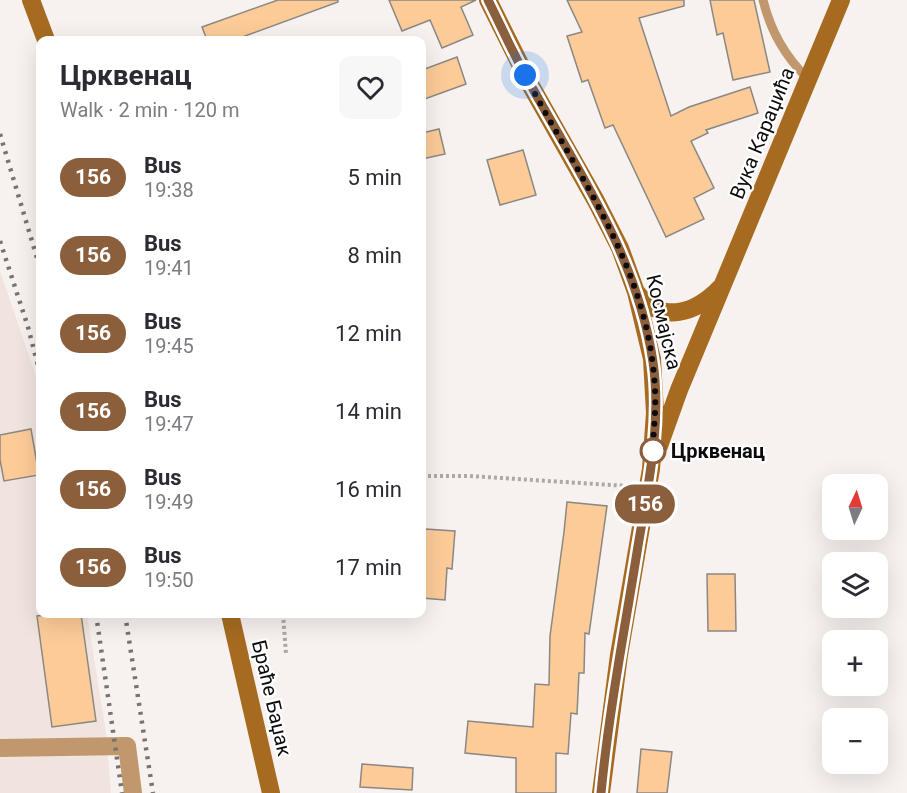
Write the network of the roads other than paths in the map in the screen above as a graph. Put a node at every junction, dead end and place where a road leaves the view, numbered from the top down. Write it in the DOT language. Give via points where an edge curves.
graph roads {
  1 [pos="31,0"];
  2 [pos="488,0"];
  3 [pos="763,0"];
  4 [pos="841,0"];
  5 [pos="44,36"];
  6 [pos="808,79"];
  7 [pos="725,283"];
  8 [pos="636,292"];
  9 [pos="651,469"];
  10 [pos="231,618"];
  11 [pos="0,748"];
  12 [pos="133,793"];
  13 [pos="271,793"];
  14 [pos="601,793"];
  1 -- 5 [label="street"];
  2 -- 8 [label="street, Космајска" via="610,227"];
  3 -- 6 [label="lane" via="781,47"];
  4 -- 6 [label="street, Вука Караџића"];
  6 -- 7 [label="street, Вука Караџића"];
  7 -- 8 [label="street, Вука Караџића" via="687,311 657,310"];
  7 -- 9 [label="street, Вука Караџића" via="679,390"];
  8 -- 9 [label="street, Космајска" via="654,374"];
  9 -- 14 [label="street, Космајска" via="619,655"];
  10 -- 13 [label="street, Браће Баџак"];
  11 -- 12 [label="street" via="127,746"];
}
